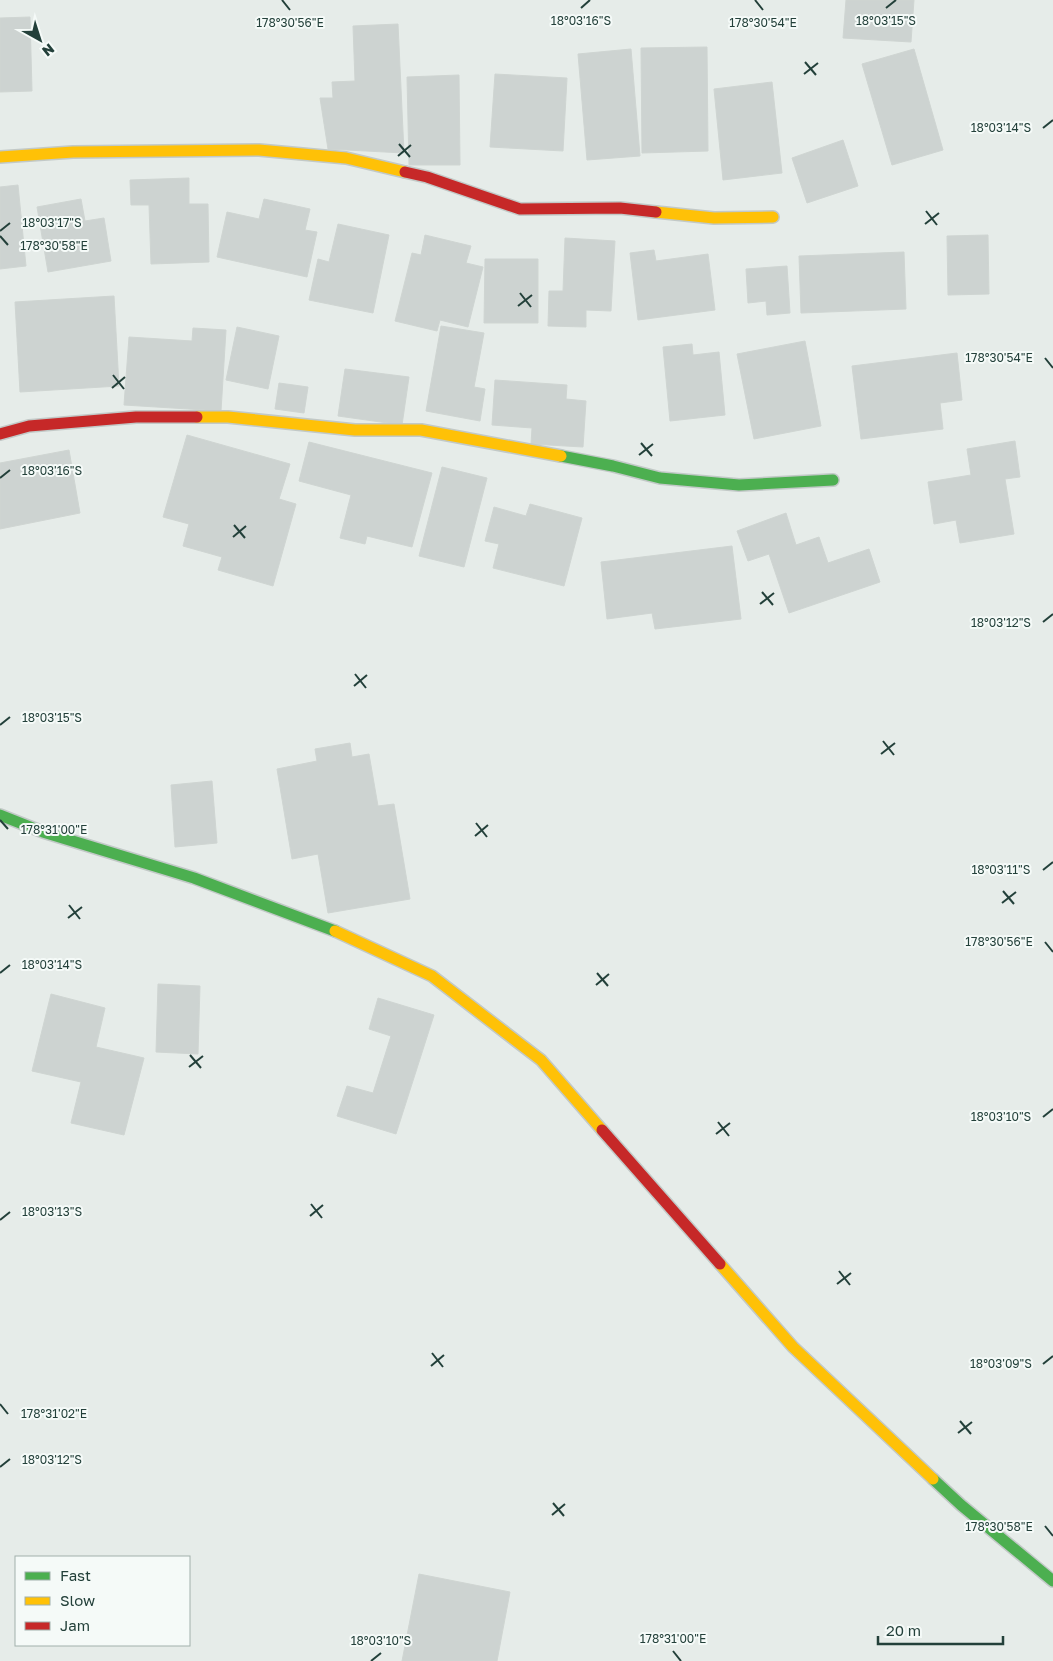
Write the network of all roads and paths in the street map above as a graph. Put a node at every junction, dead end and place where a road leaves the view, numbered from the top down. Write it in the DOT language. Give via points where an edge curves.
graph roads {
  1 [pos="0,157"];
  2 [pos="773,216"];
  3 [pos="0,434"];
  4 [pos="833,480"];
  5 [pos="0,815"];
  6 [pos="1053,1581"];
  1 -- 2 [label="street" via="73,152 259,150 346,158 427,177 520,209 620,208 714,218"];
  3 -- 4 [label="street" via="29,426 136,417 228,417 355,430 421,430 613,466 660,478 739,486"];
  5 -- 6 [label="street" via="43,832 194,878 335,932 432,976 541,1060 793,1347 961,1505"];
}
